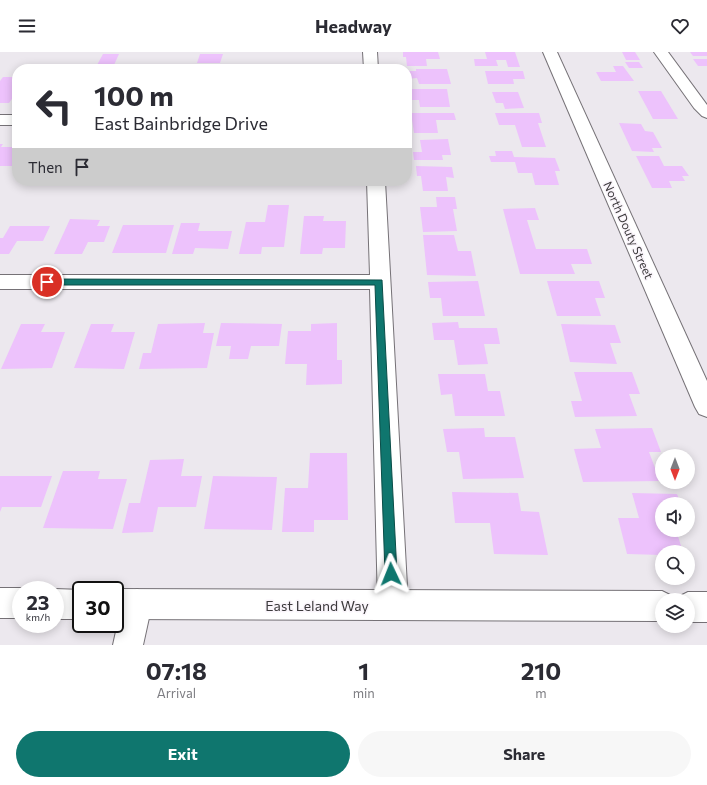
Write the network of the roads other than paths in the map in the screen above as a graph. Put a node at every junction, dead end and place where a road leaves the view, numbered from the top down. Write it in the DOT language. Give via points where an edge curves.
graph roads {
  1 [pos="370,52"];
  2 [pos="550,52"];
  3 [pos="661,52"];
  4 [pos="371,64"];
  5 [pos="707,113"];
  6 [pos="0,120"];
  7 [pos="12,120"];
  8 [pos="376,186"];
  9 [pos="0,282"];
  10 [pos="380,282"];
  11 [pos="707,407"];
  12 [pos="0,603"];
  13 [pos="12,604"];
  14 [pos="126,604"];
  15 [pos="393,605"];
  16 [pos="655,606"];
  17 [pos="695,606"];
  18 [pos="707,607"];
  19 [pos="128,645"];
  1 -- 4 [label="street"];
  2 -- 11 [label="street, North Douty Street"];
  3 -- 5 [label="street"];
  6 -- 7 [label="street"];
  8 -- 10 [label="street"];
  9 -- 10 [label="street"];
  10 -- 15 [label="street"];
  12 -- 13 [label="street"];
  14 -- 15 [label="street, East Leland Way"];
  14 -- 19 [label="street"];
  15 -- 16 [label="street, East Leland Way"];
  17 -- 18 [label="street"];
}
